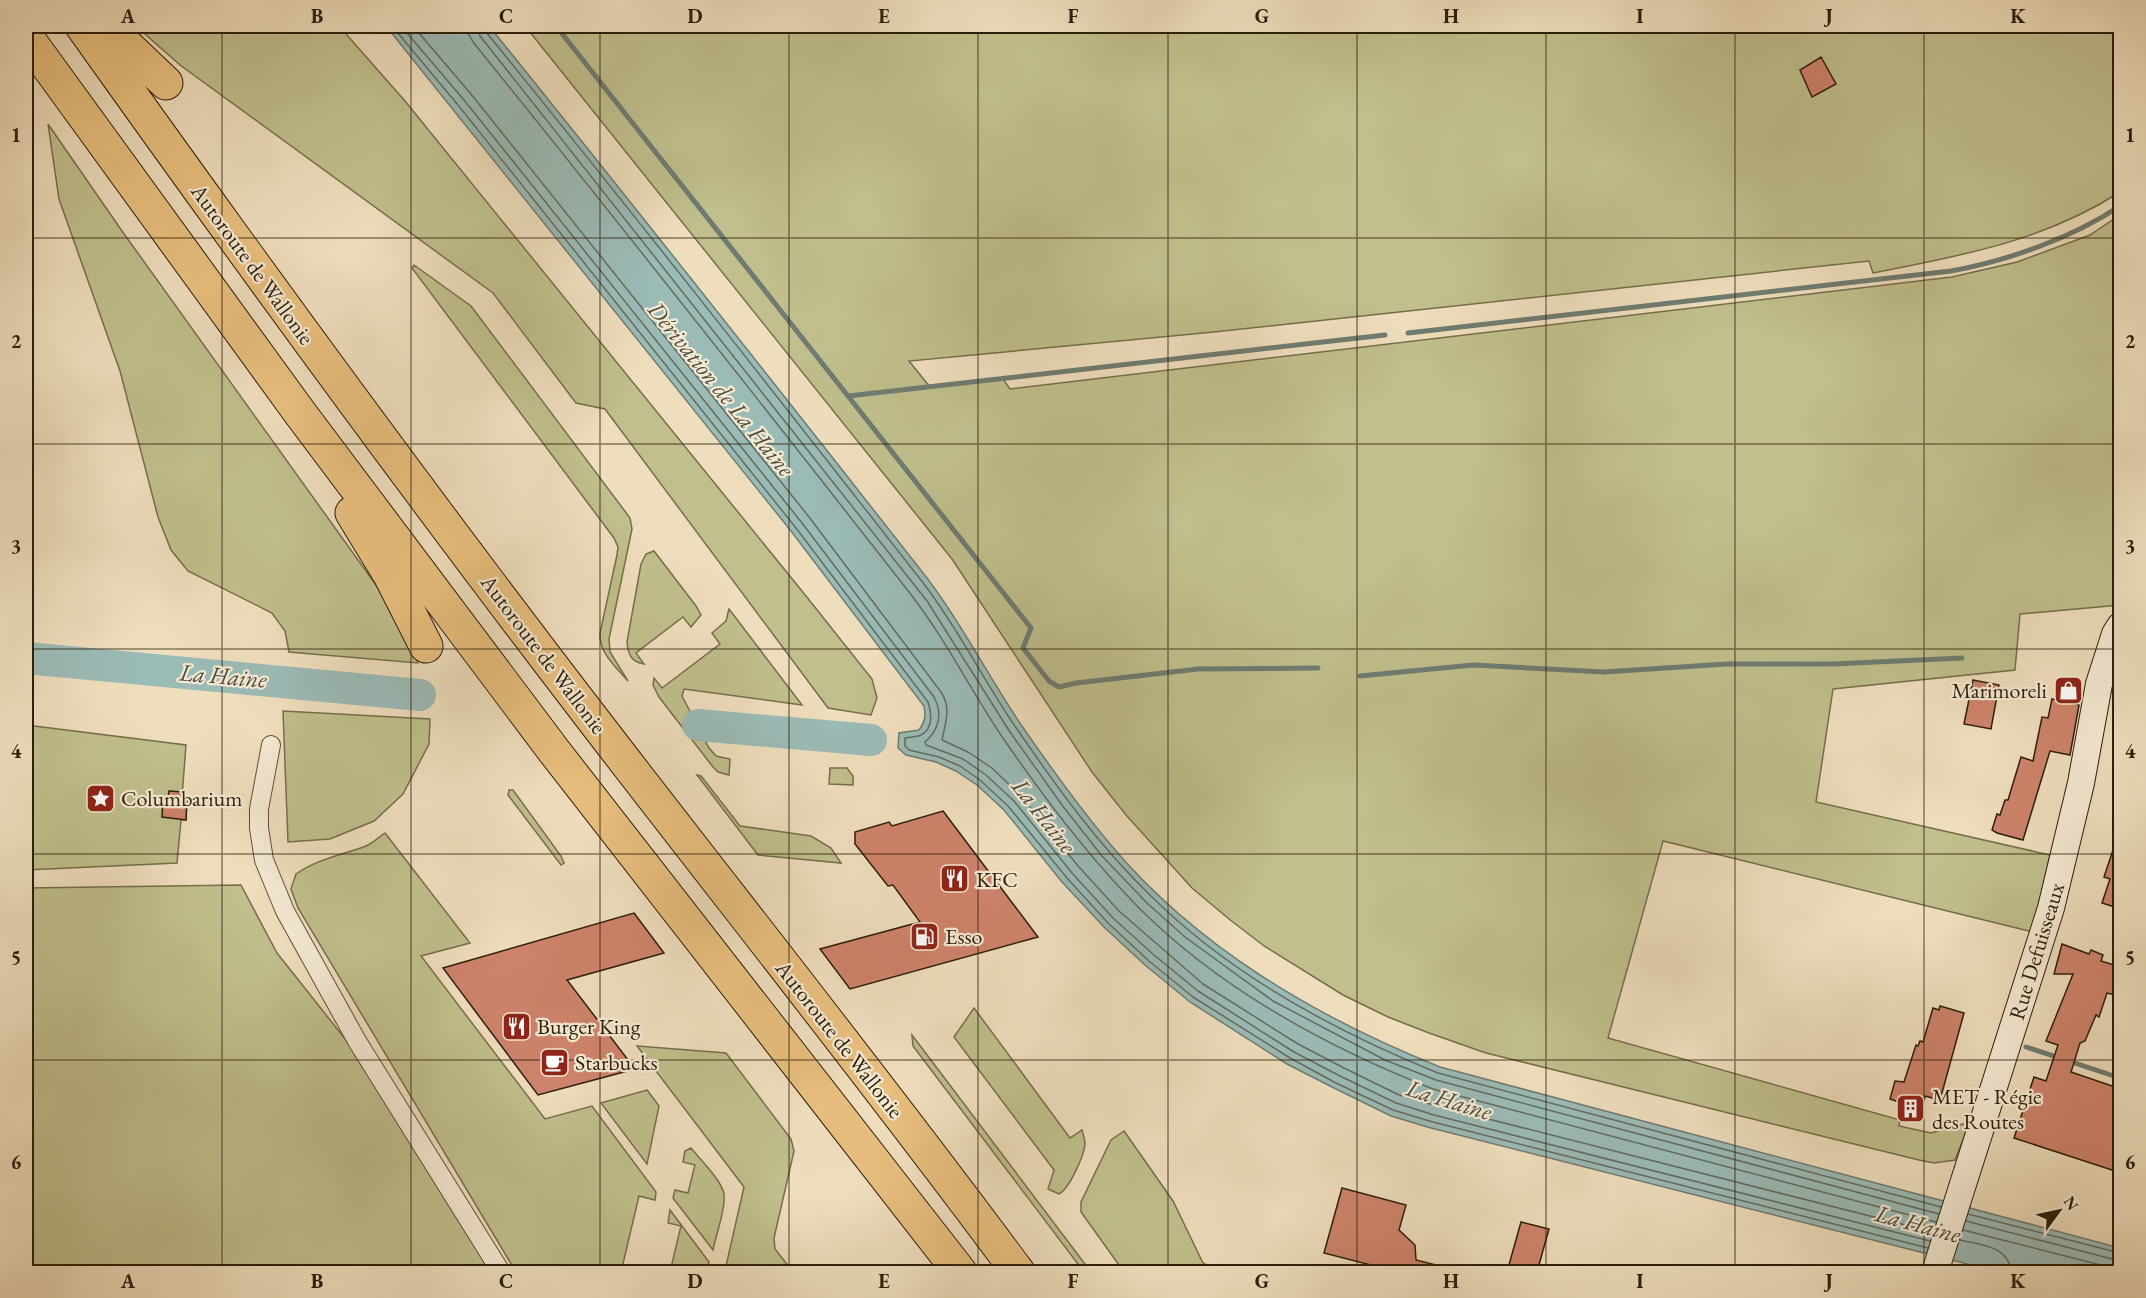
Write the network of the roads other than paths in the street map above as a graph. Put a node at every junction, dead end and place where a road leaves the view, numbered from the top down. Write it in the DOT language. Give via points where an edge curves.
graph roads {
  1 [pos="82,26"];
  2 [pos="106,26"];
  3 [pos="26,36"];
  4 [pos="166,83"];
  5 [pos="300,413"];
  6 [pos="2121,626"];
  7 [pos="426,646"];
  8 [pos="271,745"];
  9 [pos="501,1272"];
  10 [pos="960,1272"];
  11 [pos="1018,1272"];
  12 [pos="1935,1272"];
  1 -- 11 [label="highway, Autoroute de Wallonie" via="383,441"];
  2 -- 4 [label="highway"];
  3 -- 5 [label="highway"];
  5 -- 7 [label="highway" via="337,489 391,577"];
  5 -- 10 [label="highway" via="554,751"];
  6 -- 12 [label="street, Rue Defuisseaux" via="2099,684 2081,783 2051,908"];
  8 -- 9 [label="street" via="259,828 264,860 285,911 357,1041"];
}
